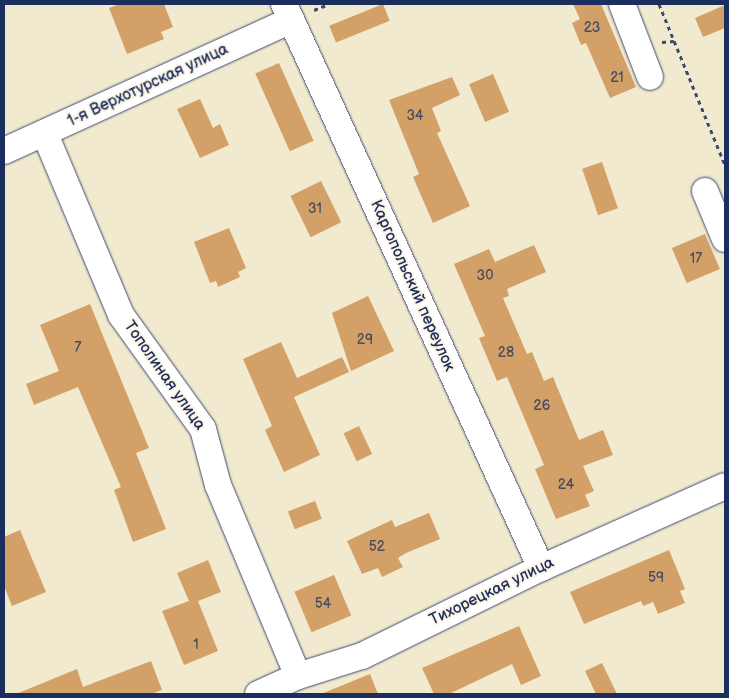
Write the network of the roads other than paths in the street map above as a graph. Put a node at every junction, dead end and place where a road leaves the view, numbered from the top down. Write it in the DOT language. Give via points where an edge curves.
graph roads {
  1 [pos="622,4"];
  2 [pos="288,12"];
  3 [pos="650,77"];
  4 [pos="45,134"];
  5 [pos="4,151"];
  6 [pos="705,191"];
  7 [pos="725,239"];
  8 [pos="725,486"];
  9 [pos="540,568"];
  10 [pos="298,676"];
  11 [pos="258,694"];
  1 -- 3 [label="street"];
  2 -- 4 [label="street, 1-я Верхотурская улица"];
  2 -- 9 [label="street, Каргопольский переулок"];
  4 -- 5 [label="street, 1-я Верхотурская улица"];
  4 -- 10 [label="street, Тополиная улица" via="120,314 203,428 218,485"];
  6 -- 7 [label="street"];
  8 -- 9 [label="street, Тихорецкая улица"];
  9 -- 10 [label="street, Тихорецкая улица" via="362,656"];
  10 -- 11 [label="street, Тихорецкая улица"];
}
